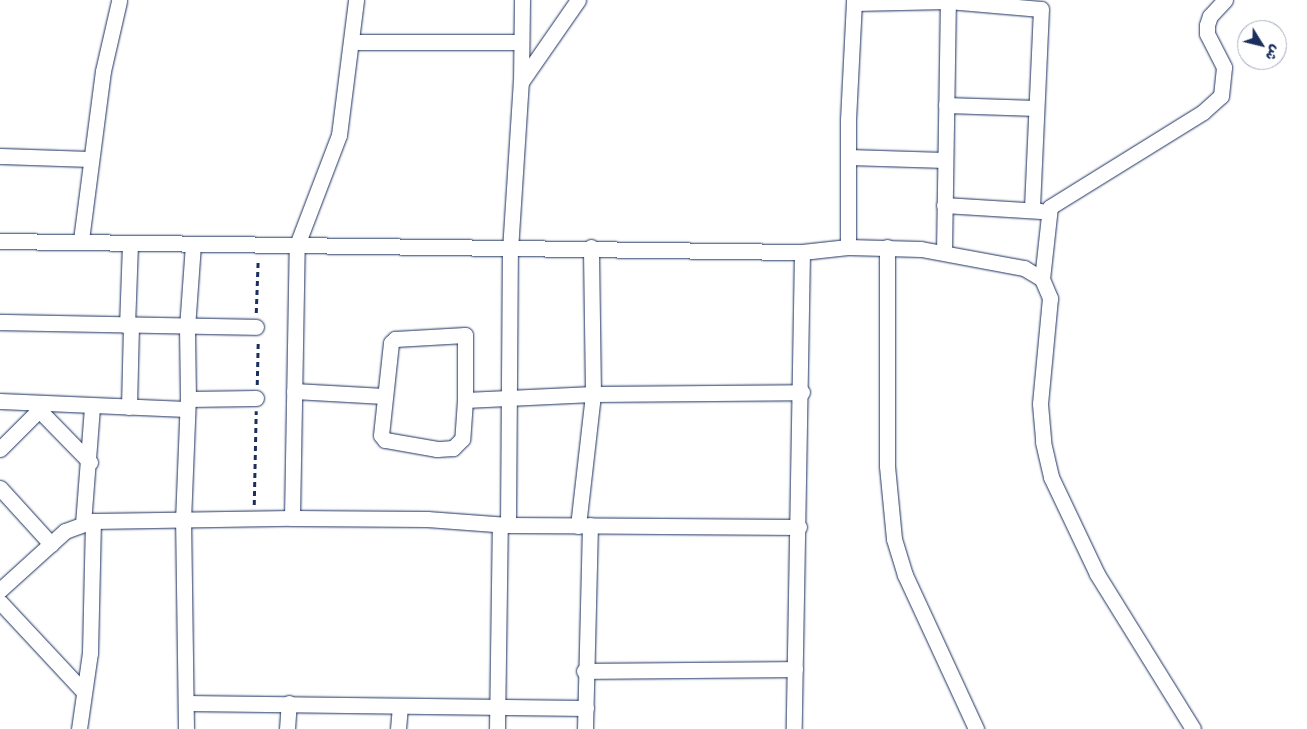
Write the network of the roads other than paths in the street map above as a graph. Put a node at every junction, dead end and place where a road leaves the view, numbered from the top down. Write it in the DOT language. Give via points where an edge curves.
graph roads {
  1 [pos="356,0"];
  2 [pos="522,0"];
  3 [pos="578,0"];
  4 [pos="1226,0"];
  5 [pos="119,1"];
  6 [pos="854,1"];
  7 [pos="948,1"];
  8 [pos="352,42"];
  9 [pos="521,42"];
  10 [pos="521,82"];
  11 [pos="946,106"];
  12 [pos="1036,108"];
  13 [pos="0,156"];
  14 [pos="848,157"];
  15 [pos="90,159"];
  16 [pos="945,160"];
  17 [pos="944,206"];
  18 [pos="1032,210"];
  19 [pos="1048,212"];
  20 [pos="81,240"];
  21 [pos="0,241"];
  22 [pos="130,244"];
  23 [pos="193,244"];
  24 [pos="297,245"];
  25 [pos="888,246"];
  26 [pos="591,247"];
  27 [pos="848,247"];
  28 [pos="510,250"];
  29 [pos="802,252"];
  30 [pos="944,252"];
  31 [pos="1042,279"];
  32 [pos="0,322"];
  33 [pos="130,326"];
  34 [pos="256,327"];
  35 [pos="187,328"];
  36 [pos="294,391"];
  37 [pos="802,392"];
  38 [pos="592,394"];
  39 [pos="384,396"];
  40 [pos="510,397"];
  41 [pos="256,398"];
  42 [pos="465,400"];
  43 [pos="0,401"];
  44 [pos="187,404"];
  45 [pos="92,406"];
  46 [pos="42,407"];
  47 [pos="129,407"];
  48 [pos="0,449"];
  49 [pos="90,462"];
  50 [pos="0,488"];
  51 [pos="292,518"];
  52 [pos="183,521"];
  53 [pos="88,522"];
  54 [pos="504,525"];
  55 [pos="584,525"];
  56 [pos="799,527"];
  57 [pos="51,544"];
  58 [pos="0,590"];
  59 [pos="0,602"];
  60 [pos="796,669"];
  61 [pos="584,672"];
  62 [pos="84,692"];
  63 [pos="186,703"];
  64 [pos="289,703"];
  65 [pos="400,706"];
  66 [pos="496,706"];
  67 [pos="586,708"];
  68 [pos="79,729"];
  69 [pos="186,729"];
  70 [pos="287,729"];
  71 [pos="398,729"];
  72 [pos="497,729"];
  73 [pos="585,729"];
  74 [pos="794,729"];
  75 [pos="976,729"];
  76 [pos="1192,729"];
  1 -- 8 [label="street"];
  2 -- 9 [label="street"];
  3 -- 10 [label="street"];
  4 -- 19 [label="street" via="1210,16 1207,25 1207,34 1224,67 1221,96 1203,112 1063,197"];
  5 -- 15 [label="street" via="103,71"];
  6 -- 7 [label="street"];
  6 -- 14 [label="street"];
  7 -- 11 [label="street"];
  7 -- 12 [label="street" via="1041,9"];
  8 -- 9 [label="street"];
  8 -- 24 [label="street" via="339,135"];
  9 -- 10 [label="street"];
  10 -- 28 [label="street"];
  11 -- 12 [label="street"];
  11 -- 16 [label="street"];
  12 -- 18 [label="street"];
  13 -- 15 [label="street"];
  14 -- 16 [label="street"];
  14 -- 27 [label="street"];
  15 -- 20 [label="street"];
  16 -- 17 [label="street"];
  17 -- 18 [label="street"];
  17 -- 30 [label="street"];
  18 -- 19 [label="street"];
  19 -- 31 [label="street"];
  20 -- 21 [label="street"];
  20 -- 22 [label="street"];
  22 -- 23 [label="street"];
  22 -- 33 [label="street"];
  23 -- 24 [label="street"];
  23 -- 35 [label="street"];
  24 -- 28 [label="street" via="413,244"];
  24 -- 36 [label="street"];
  25 -- 27 [label="street"];
  25 -- 30 [label="street"];
  25 -- 75 [label="street" via="887,466 894,539 905,575"];
  26 -- 28 [label="street"];
  26 -- 29 [label="street"];
  26 -- 38 [label="street"];
  27 -- 29 [label="street"];
  28 -- 40 [label="street"];
  29 -- 37 [label="street"];
  30 -- 31 [label="street" via="1024,268"];
  31 -- 76 [label="street" via="1050,298 1040,404 1043,442 1051,477 1098,574"];
  32 -- 33 [label="street"];
  33 -- 35 [label="street"];
  33 -- 47 [label="street"];
  34 -- 35 [label="street"];
  35 -- 44 [label="street"];
  36 -- 39 [label="street"];
  36 -- 51 [label="street"];
  37 -- 38 [label="street"];
  37 -- 56 [label="street"];
  38 -- 40 [label="street"];
  38 -- 55 [label="street"];
  39 -- 42 [label="street" via="381,435 385,440 437,449 453,448 462,439"];
  39 -- 42 [label="street" via="389,349 395,339 459,333 467,340"];
  40 -- 42 [label="street"];
  40 -- 54 [label="street"];
  41 -- 44 [label="street"];
  43 -- 46 [label="street"];
  44 -- 47 [label="street"];
  44 -- 52 [label="street"];
  45 -- 46 [label="street"];
  45 -- 47 [label="street"];
  45 -- 49 [label="street"];
  46 -- 48 [label="street"];
  46 -- 49 [label="street"];
  49 -- 53 [label="street"];
  50 -- 57 [label="street"];
  51 -- 52 [label="street"];
  51 -- 54 [label="street"];
  52 -- 53 [label="street"];
  52 -- 63 [label="street"];
  53 -- 57 [label="street" via="65,532"];
  53 -- 62 [label="street" via="90,653"];
  54 -- 55 [label="street"];
  54 -- 66 [label="street"];
  55 -- 56 [label="street"];
  55 -- 61 [label="street"];
  56 -- 60 [label="street"];
  57 -- 58 [label="street"];
  59 -- 62 [label="street"];
  60 -- 61 [label="street"];
  60 -- 74 [label="street"];
  61 -- 67 [label="street"];
  62 -- 68 [label="street"];
  63 -- 64 [label="street"];
  63 -- 69 [label="street"];
  64 -- 65 [label="street"];
  64 -- 70 [label="street"];
  65 -- 66 [label="street"];
  65 -- 71 [label="street"];
  66 -- 67 [label="street"];
  66 -- 72 [label="street"];
  67 -- 73 [label="street"];
}
